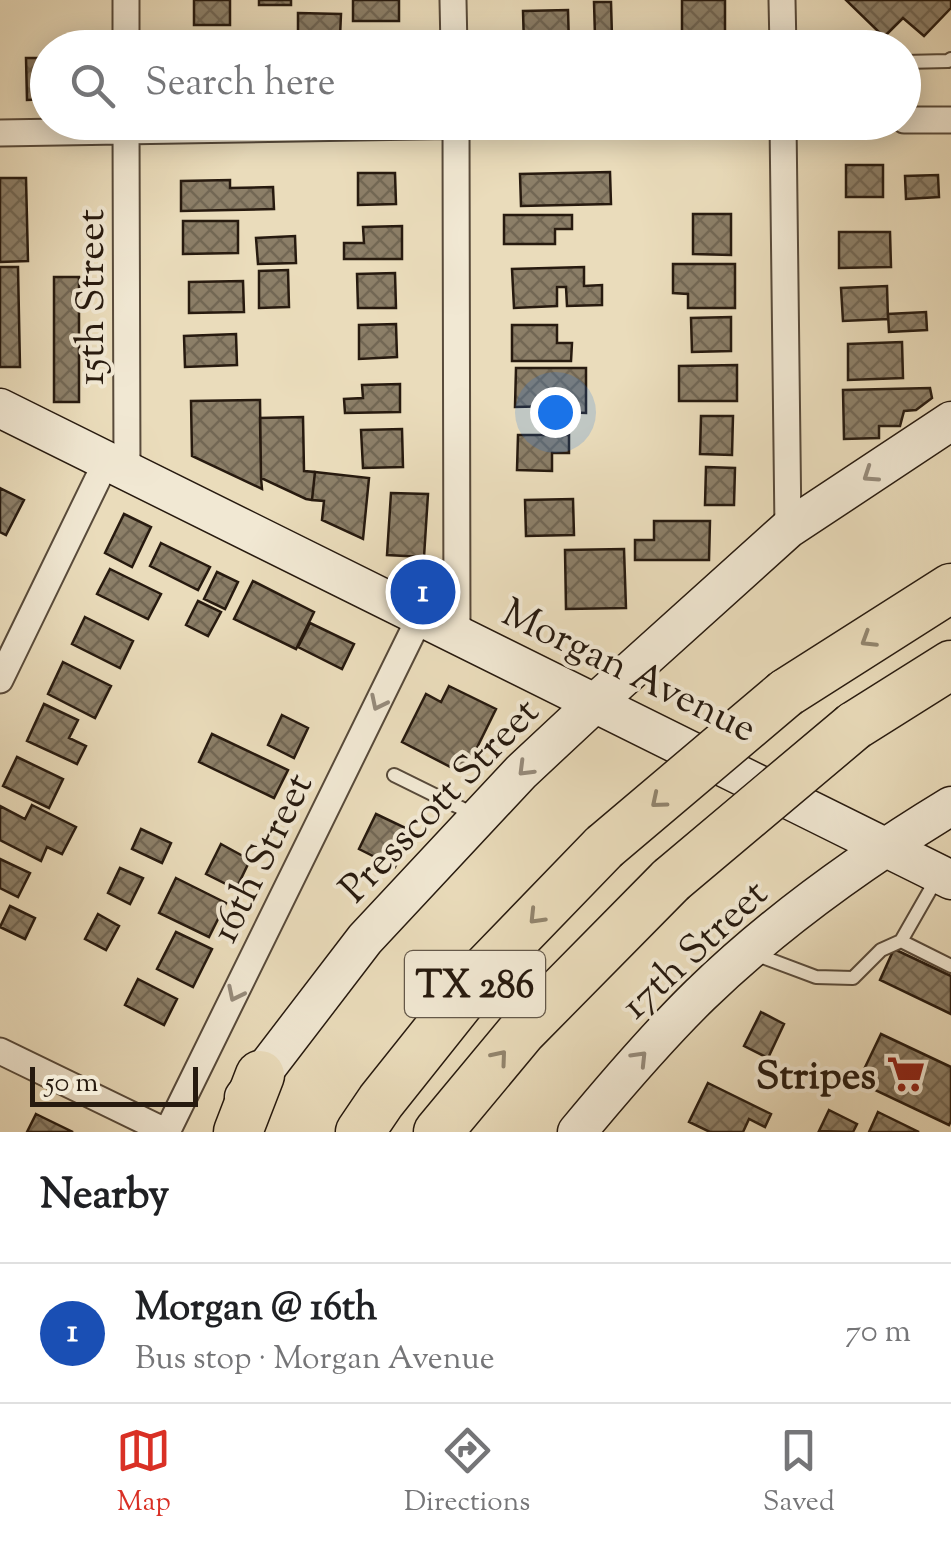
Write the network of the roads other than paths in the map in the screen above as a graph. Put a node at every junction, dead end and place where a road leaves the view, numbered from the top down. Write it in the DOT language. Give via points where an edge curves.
graph roads {
  1 [pos="126,0"];
  2 [pos="453,0"];
  3 [pos="782,0"];
  4 [pos="126,30"];
  5 [pos="454,30"];
  6 [pos="783,30"];
  7 [pos="951,59"];
  8 [pos="921,62"];
  9 [pos="921,120"];
  10 [pos="951,120"];
  11 [pos="30,132"];
  12 [pos="0,133"];
  13 [pos="126,140"];
  14 [pos="456,140"];
  15 [pos="784,140"];
  16 [pos="0,408"];
  17 [pos="951,421"];
  18 [pos="117,466"];
  19 [pos="788,529"];
  20 [pos="951,588"];
  21 [pos="421,615"];
  22 [pos="456,633"];
  23 [pos="951,665"];
  24 [pos="0,680"];
  25 [pos="596,702"];
  26 [pos="394,775"];
  27 [pos="951,806"];
  28 [pos="480,817"];
  29 [pos="885,846"];
  30 [pos="945,877"];
  31 [pos="902,941"];
  32 [pos="750,952"];
  33 [pos="951,966"];
  34 [pos="0,1051"];
  35 [pos="260,1075"];
  36 [pos="167,1132"];
  37 [pos="219,1132"];
  38 [pos="238,1132"];
  39 [pos="360,1132"];
  40 [pos="438,1132"];
  41 [pos="577,1132"];
  1 -- 4 [label="street"];
  2 -- 5 [label="street"];
  3 -- 6 [label="street"];
  7 -- 8 [label="lane"];
  9 -- 10 [label="street"];
  11 -- 12 [label="street"];
  13 -- 18 [label="street, 15th Street"];
  14 -- 22 [label="street"];
  15 -- 19 [label="street"];
  16 -- 18 [label="main road, Morgan Avenue"];
  17 -- 19 [label="main road, Presscott Street, one-way"];
  18 -- 21 [label="main road, Morgan Avenue"];
  18 -- 24 [label="street, 15th Street"];
  19 -- 25 [label="main road, Presscott Street"];
  20 -- 39 [label="highway, TX 286, one-way, bridge" via="786,693 604,847 487,968"];
  21 -- 22 [label="main road, Morgan Avenue"];
  21 -- 36 [label="street, 16th Street, one-way"];
  22 -- 25 [label="main road, Morgan Avenue"];
  40 -- 23 [label="highway, TX 286, one-way, bridge" via="522,1031 671,880 854,726"];
  25 -- 28 [label="main road, Presscott Street, one-way"];
  25 -- 29 [label="main road, Morgan Avenue"];
  26 -- 28 [label="lane"];
  27 -- 29 [label="main road, 17th Street"];
  28 -- 35 [label="main road, Presscott Street" via="364,940"];
  29 -- 30 [label="main road, Morgan Avenue"];
  29 -- 32 [label="main road, 17th Street"];
  30 -- 31 [label="lane"];
  31 -- 32 [label="lane" via="880,950 853,978 816,977"];
  31 -- 33 [label="lane"];
  41 -- 32 [label="main road, 17th Street, one-way" via="640,1058"];
  34 -- 36 [label="street"];
  35 -- 37 [label="main road, Presscott Street"];
  35 -- 38 [label="highway"];
}
